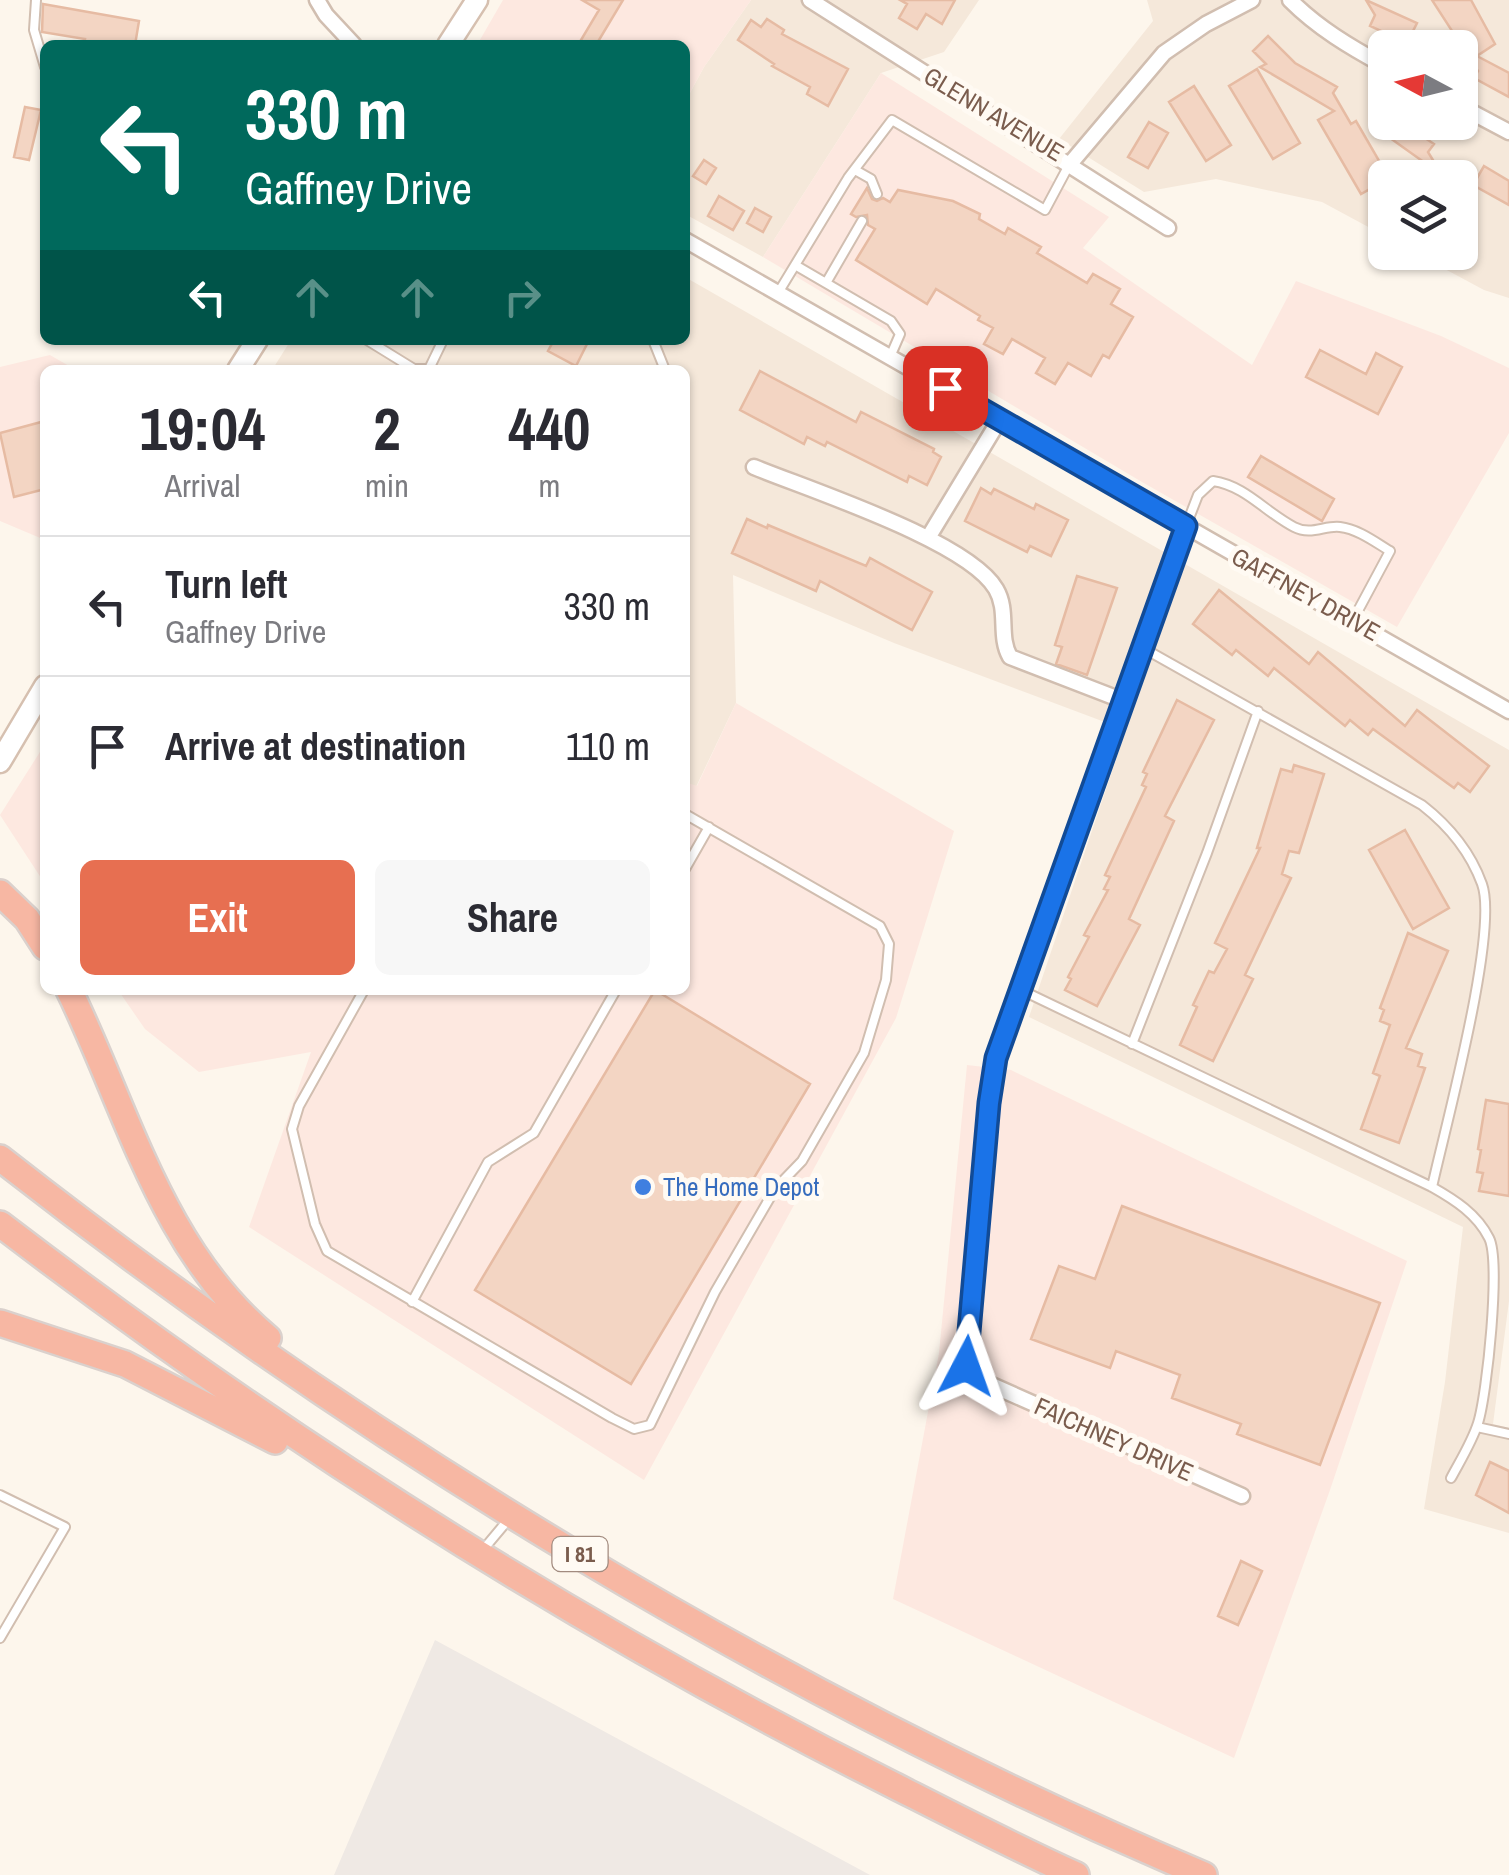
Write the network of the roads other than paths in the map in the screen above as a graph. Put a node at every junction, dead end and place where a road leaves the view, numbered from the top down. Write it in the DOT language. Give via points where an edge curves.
graph roads {
  1 [pos="36,0"];
  2 [pos="317,0"];
  3 [pos="477,0"];
  4 [pos="810,0"];
  5 [pos="1252,0"];
  6 [pos="1290,0"];
  7 [pos="350,40"];
  8 [pos="451,40"];
  9 [pos="40,51"];
  10 [pos="1368,56"];
  11 [pos="1478,116"];
  12 [pos="1509,132"];
  13 [pos="1070,164"];
  14 [pos="855,170"];
  15 [pos="877,194"];
  16 [pos="862,221"];
  17 [pos="1168,228"];
  18 [pos="690,243"];
  19 [pos="796,265"];
  20 [pos="826,283"];
  21 [pos="778,293"];
  22 [pos="375,345"];
  23 [pos="890,357"];
  24 [pos="408,365"];
  25 [pos="1000,419"];
  26 [pos="754,468"];
  27 [pos="1186,526"];
  28 [pos="928,538"];
  29 [pos="1353,620"];
  30 [pos="1143,648"];
  31 [pos="40,694"];
  32 [pos="1124,701"];
  33 [pos="1509,710"];
  34 [pos="1258,711"];
  35 [pos="0,762"];
  36 [pos="690,816"];
  37 [pos="710,826"];
  38 [pos="690,860"];
  39 [pos="0,893"];
  40 [pos="40,939"];
  41 [pos="1019,989"];
  42 [pos="70,995"];
  43 [pos="361,995"];
  44 [pos="613,995"];
  45 [pos="1132,1044"];
  46 [pos="0,1158"];
  47 [pos="1432,1187"];
  48 [pos="0,1224"];
  49 [pos="412,1302"];
  50 [pos="0,1324"];
  51 [pos="1476,1427"];
  52 [pos="1509,1434"];
  53 [pos="1451,1478"];
  54 [pos="0,1496"];
  55 [pos="1242,1496"];
  56 [pos="513,1514"];
  57 [pos="479,1555"];
  58 [pos="0,1638"];
  59 [pos="618,1638"];
  60 [pos="732,1643"];
  61 [pos="1076,1875"];
  62 [pos="1204,1875"];
  1 -- 9 [label="lane"];
  2 -- 7 [label="street"];
  3 -- 8 [label="main road"];
  4 -- 13 [label="street, GLENN AVENUE"];
  5 -- 13 [label="street, GLENN AVENUE" via="1164,53"];
  6 -- 10 [label="street"];
  11 -- 12 [label="street"];
  13 -- 14 [label="lane" via="1045,210 892,120"];
  13 -- 17 [label="street"];
  14 -- 15 [label="lane" via="871,179"];
  14 -- 19 [label="lane"];
  16 -- 20 [label="lane"];
  18 -- 21 [label="street, GAFFNEY DRIVE"];
  19 -- 20 [label="lane"];
  19 -- 21 [label="lane"];
  20 -- 23 [label="lane" via="891,322 900,334"];
  21 -- 23 [label="street, GAFFNEY DRIVE"];
  22 -- 24 [label="lane"];
  23 -- 25 [label="street, GAFFNEY DRIVE"];
  25 -- 27 [label="street, GAFFNEY DRIVE"];
  25 -- 28 [label="street"];
  26 -- 28 [label="street"];
  27 -- 29 [label="street, GAFFNEY DRIVE"];
  27 -- 29 [label="lane" via="1198,496 1213,481 1232,484 1297,530 1356,531 1390,551"];
  27 -- 30 [label="street, FAICHNEY DRIVE"];
  28 -- 32 [label="street" via="978,566 996,588 1010,656"];
  29 -- 33 [label="street, GAFFNEY DRIVE"];
  30 -- 32 [label="street, FAICHNEY DRIVE"];
  30 -- 34 [label="lane"];
  31 -- 35 [label="main road"];
  32 -- 41 [label="street, FAICHNEY DRIVE"];
  34 -- 45 [label="lane"];
  34 -- 47 [label="lane" via="1422,805 1446,824 1484,887 1476,982"];
  36 -- 37 [label="lane"];
  37 -- 38 [label="lane"];
  37 -- 49 [label="lane" via="880,926 889,944 886,980 864,1053 715,1292 650,1425 634,1429 612,1418"];
  39 -- 40 [label="highway"];
  41 -- 45 [label="lane"];
  41 -- 55 [label="street, FAICHNEY DRIVE" via="989,1103 966,1366 978,1379"];
  42 -- 60 [label="highway" via="138,1155 189,1249 230,1305 300,1364"];
  43 -- 49 [label="lane" via="292,1129 327,1250"];
  44 -- 49 [label="lane" via="534,1132 488,1162"];
  45 -- 47 [label="lane"];
  46 -- 56 [label="highway, I 81" via="201,1309"];
  47 -- 51 [label="lane" via="1476,1218 1494,1252 1495,1293"];
  48 -- 57 [label="highway, I 81" via="302,1443"];
  50 -- 59 [label="highway" via="125,1364 176,1388"];
  51 -- 52 [label="lane"];
  51 -- 53 [label="lane"];
  54 -- 58 [label="lane" via="65,1527"];
  56 -- 57 [label="lane"];
  56 -- 60 [label="highway, I 81"];
  57 -- 59 [label="highway, I 81"];
  59 -- 61 [label="highway, I 81" via="785,1731"];
  60 -- 62 [label="highway, I 81" via="1015,1789"];
}
